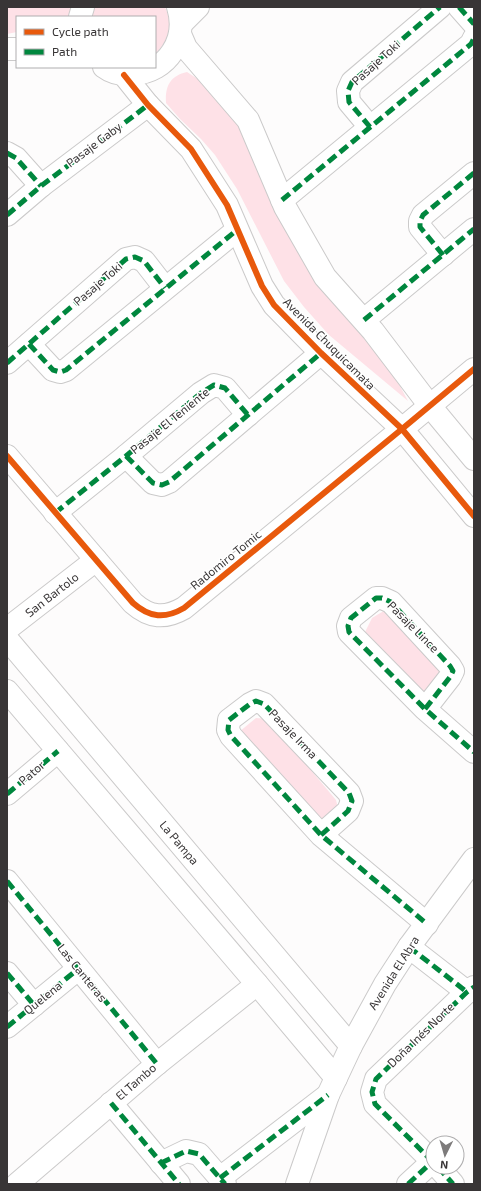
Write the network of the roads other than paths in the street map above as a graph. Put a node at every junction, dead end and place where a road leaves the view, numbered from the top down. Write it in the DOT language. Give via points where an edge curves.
graph roads {
  1 [pos="198,7"];
  2 [pos="440,7"];
  3 [pos="459,7"];
  4 [pos="180,22"];
  5 [pos="474,24"];
  6 [pos="474,38"];
  7 [pos="156,67"];
  8 [pos="105,68"];
  9 [pos="154,68"];
  10 [pos="124,75"];
  11 [pos="148,105"];
  12 [pos="370,127"];
  13 [pos="7,153"];
  14 [pos="474,173"];
  15 [pos="41,186"];
  16 [pos="282,200"];
  17 [pos="7,215"];
  18 [pos="474,229"];
  19 [pos="237,230"];
  20 [pos="443,255"];
  21 [pos="165,288"];
  22 [pos="364,320"];
  23 [pos="29,344"];
  24 [pos="321,353"];
  25 [pos="7,363"];
  26 [pos="474,369"];
  27 [pos="430,406"];
  28 [pos="248,415"];
  29 [pos="402,429"];
  30 [pos="7,456"];
  31 [pos="126,456"];
  32 [pos="474,459"];
  33 [pos="55,513"];
  34 [pos="474,516"];
  35 [pos="96,560"];
  36 [pos="7,629"];
  37 [pos="7,639"];
  38 [pos="7,691"];
  39 [pos="425,709"];
  40 [pos="58,751"];
  41 [pos="474,752"];
  42 [pos="7,794"];
  43 [pos="321,835"];
  44 [pos="474,859"];
  45 [pos="7,881"];
  46 [pos="427,924"];
  47 [pos="409,947"];
  48 [pos="78,969"];
  49 [pos="7,973"];
  50 [pos="257,984"];
  51 [pos="470,990"];
  52 [pos="34,1005"];
  53 [pos="7,1027"];
  54 [pos="351,1046"];
  55 [pos="157,1064"];
  56 [pos="332,1087"];
  57 [pos="111,1103"];
  58 [pos="425,1153"];
  59 [pos="161,1163"];
  60 [pos="425,1168"];
  61 [pos="445,1175"];
  62 [pos="223,1181"];
  63 [pos="17,1184"];
  64 [pos="179,1184"];
  65 [pos="296,1184"];
  66 [pos="408,1184"];
  67 [pos="453,1184"];
  1 -- 4 [label="street"];
  2 -- 12 [label="street, Pasaje Toki" via="352,82 348,91 349,102"];
  3 -- 5 [label="street"];
  4 -- 7 [label="street" via="173,52"];
  4 -- 16 [label="street" via="186,48 248,120"];
  6 -- 12 [label="street" via="471,44"];
  8 -- 10 [label="street"];
  9 -- 10 [label="street" via="143,73"];
  10 -- 11 [label="street, Avenida Chuquicamata"];
  11 -- 15 [label="street, Pasaje Gaby"];
  11 -- 19 [label="street, Avenida Chuquicamata" via="191,149 227,205"];
  12 -- 16 [label="street"];
  13 -- 15 [label="street" via="16,158"];
  14 -- 20 [label="street" via="423,215 420,221 420,227"];
  15 -- 17 [label="street, Pasaje Gaby"];
  16 -- 22 [label="street" via="325,277"];
  18 -- 20 [label="street"];
  19 -- 21 [label="street"];
  19 -- 24 [label="street, Avenida Chuquicamata" via="262,286 274,305"];
  20 -- 22 [label="street"];
  21 -- 23 [label="street" via="66,370 53,370"];
  21 -- 23 [label="street, Pasaje Toki" via="144,261 135,256 126,259"];
  22 -- 27 [label="street"];
  23 -- 25 [label="street, Pasaje Toki"];
  24 -- 28 [label="street, Pasaje El Teniente"];
  24 -- 29 [label="street, Avenida Chuquicamata"];
  26 -- 27 [label="street, Radomiro Tomic"];
  27 -- 29 [label="street, Radomiro Tomic"];
  27 -- 32 [label="street"];
  28 -- 31 [label="street, Pasaje El Teniente" via="169,482 162,485 153,483"];
  28 -- 31 [label="street, Pasaje El Teniente" via="226,388 214,385"];
  29 -- 34 [label="street, Avenida Chuquicamata"];
  29 -- 35 [label="street, Radomiro Tomic" via="176,613 158,616 140,610"];
  30 -- 33 [label="street, Radomiro Tomic"];
  31 -- 33 [label="street, Pasaje El Teniente"];
  33 -- 35 [label="street, Radomiro Tomic"];
  35 -- 36 [label="street, San Bartolo"];
  37 -- 54 [label="street, La Pampa"];
  38 -- 40 [label="street"];
  39 -- 39 [label="street, Pasaje Lince" via="349,632 351,618 376,598 391,602 453,672"];
  39 -- 41 [label="street, Pasaje Lince"];
  40 -- 42 [label="street, Pator"];
  40 -- 50 [label="street"];
  43 -- 43 [label="street, Pasaje Irma" via="348,811 352,801 349,792 264,704 256,701 250,704 229,720 228,730 231,736"];
  43 -- 46 [label="street, Pasaje Irma"];
  44 -- 46 [label="street, Avenida El Abra"];
  45 -- 48 [label="street, Las Canteras"];
  46 -- 47 [label="street, Avenida El Abra"];
  47 -- 51 [label="street, Doña Inés Norte"];
  47 -- 54 [label="street, Avenida El Abra" via="385,984"];
  48 -- 52 [label="street, Quelena"];
  48 -- 55 [label="street, Las Canteras"];
  49 -- 52 [label="street"];
  50 -- 55 [label="street, El Tambo"];
  50 -- 56 [label="street"];
  51 -- 58 [label="street, Doña Inés Norte" via="376,1079 372,1092 375,1104"];
  52 -- 53 [label="street, Quelena"];
  54 -- 56 [label="street, Avenida El Abra"];
  55 -- 57 [label="street, El Tambo"];
  56 -- 62 [label="street, Avenida El Abra"];
  56 -- 65 [label="street, Avenida El Abra"];
  57 -- 59 [label="street"];
  57 -- 63 [label="street, El Tambo"];
  59 -- 62 [label="street" via="186,1151 199,1154"];
  59 -- 64 [label="street"];
  60 -- 66 [label="street"];
  61 -- 67 [label="street"];
}
